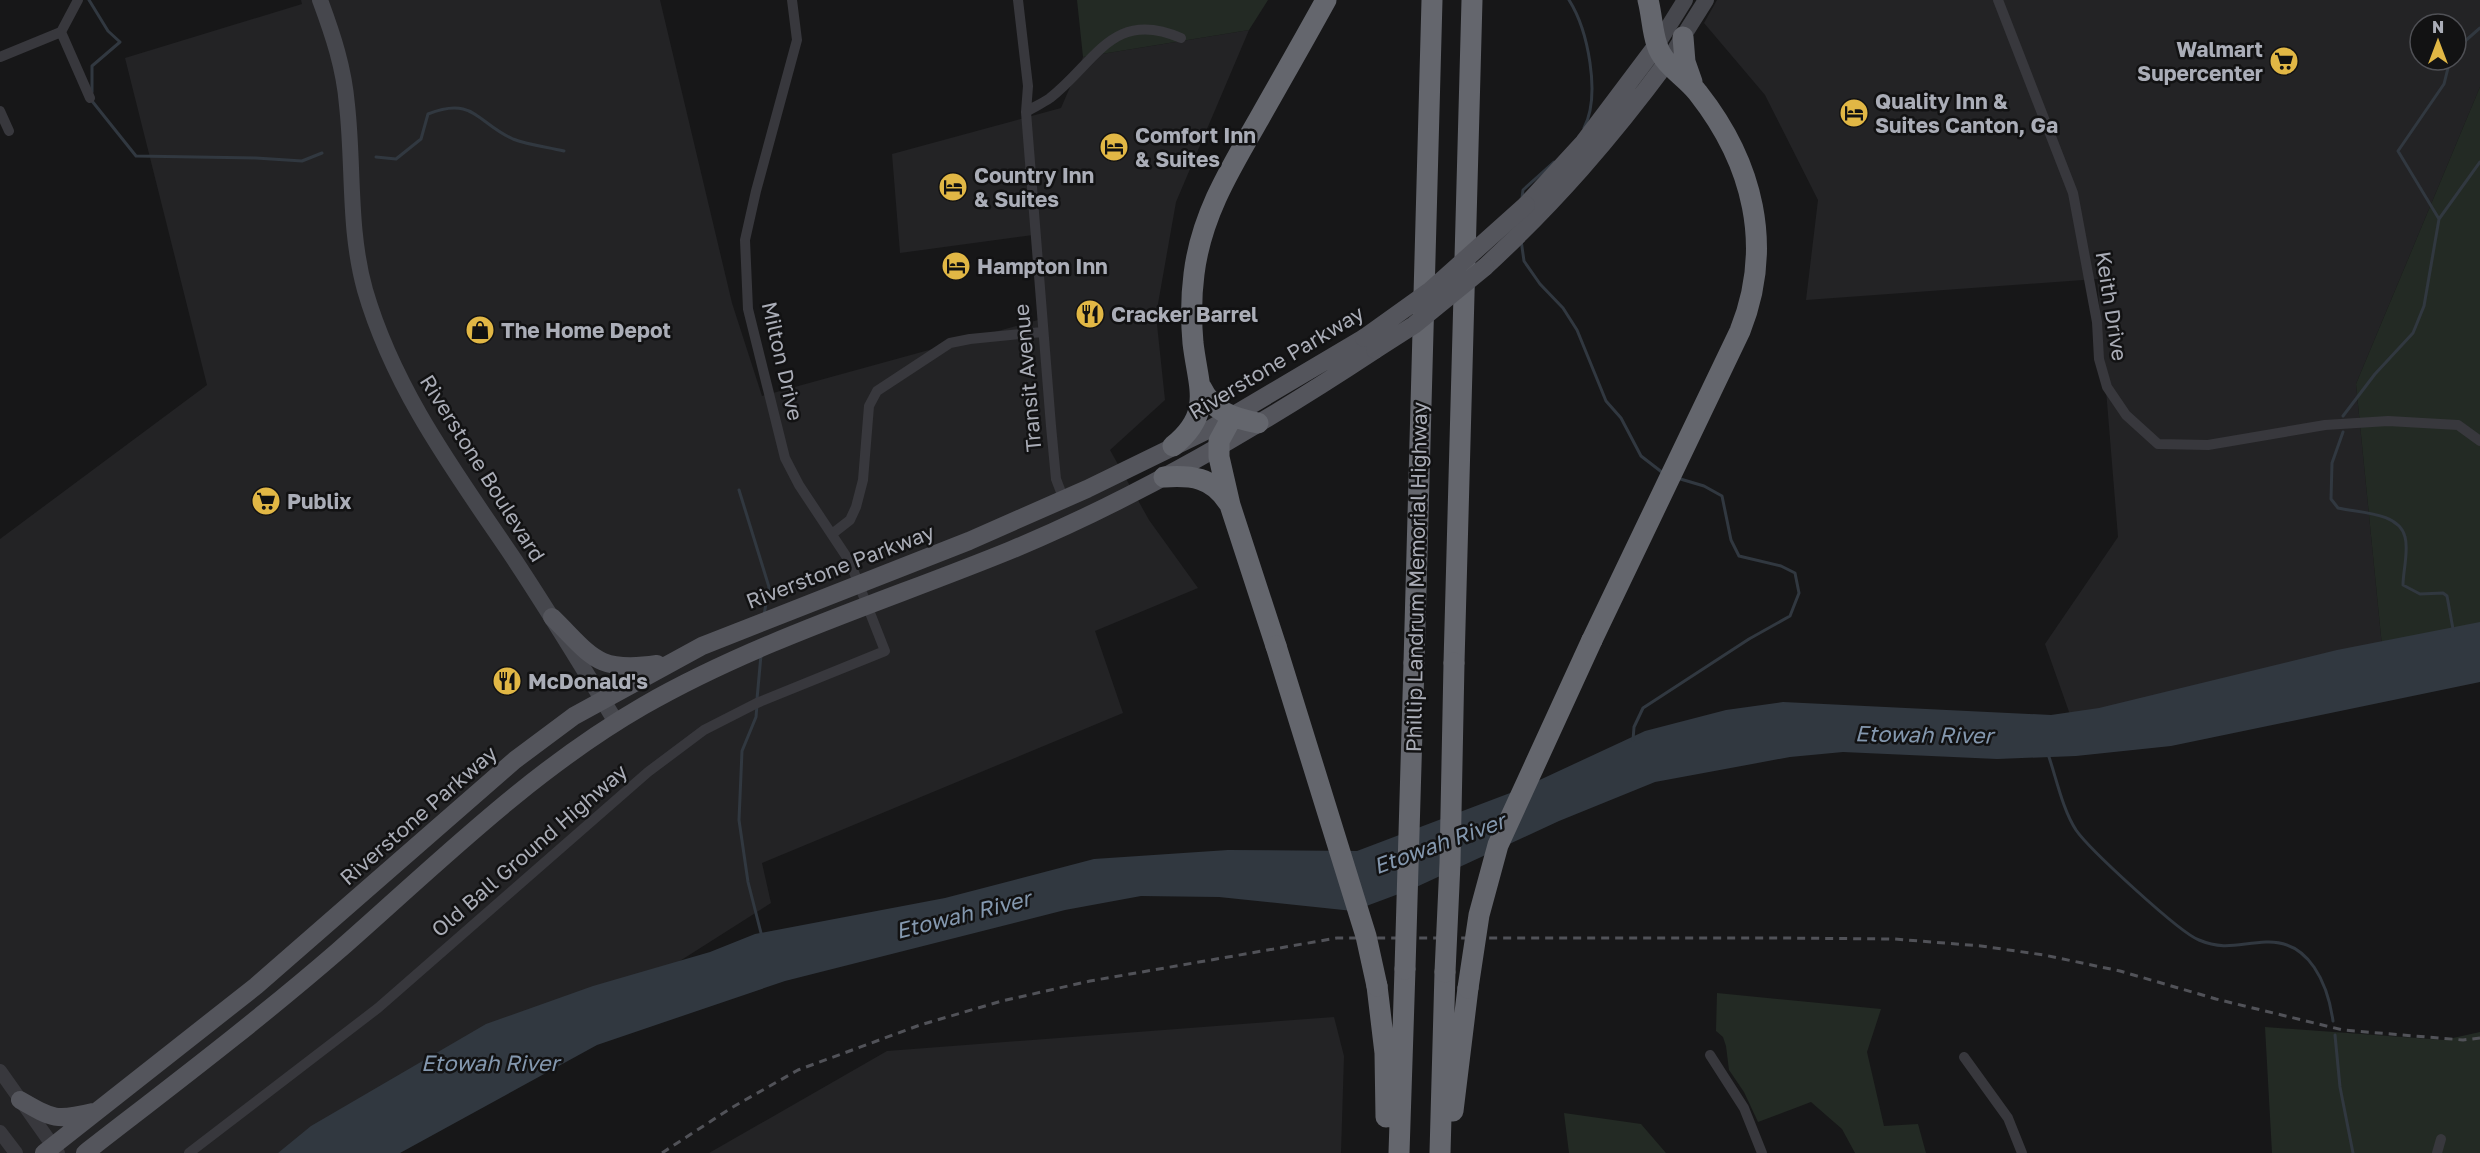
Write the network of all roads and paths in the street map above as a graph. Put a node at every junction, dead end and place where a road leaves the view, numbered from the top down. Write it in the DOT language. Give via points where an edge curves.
graph roads {
  1 [pos="78,0"];
  2 [pos="320,0"];
  3 [pos="792,0"];
  4 [pos="1018,0"];
  5 [pos="1326,0"];
  6 [pos="1432,0"];
  7 [pos="1472,0"];
  8 [pos="1648,0"];
  9 [pos="1685,0"];
  10 [pos="1706,0"];
  11 [pos="1998,0"];
  12 [pos="61,32"];
  13 [pos="1683,37"];
  14 [pos="1181,38"];
  15 [pos="1662,54"];
  16 [pos="0,57"];
  17 [pos="1696,91"];
  18 [pos="90,98"];
  19 [pos="0,111"];
  20 [pos="1026,112"];
  21 [pos="9,131"];
  22 [pos="1042,332"];
  23 [pos="1370,344"];
  24 [pos="1201,387"];
  25 [pos="1232,417"];
  26 [pos="1258,423"];
  27 [pos="2480,441"];
  28 [pos="1173,447"];
  29 [pos="1218,447"];
  30 [pos="1164,477"];
  31 [pos="1064,500"];
  32 [pos="1230,505"];
  33 [pos="832,534"];
  34 [pos="858,583"];
  35 [pos="867,608"];
  36 [pos="552,617"];
  37 [pos="668,663"];
  38 [pos="603,699"];
  39 [pos="616,722"];
  40 [pos="1710,1055"];
  41 [pos="1964,1057"];
  42 [pos="0,1071"];
  43 [pos="20,1100"];
  44 [pos="98,1111"];
  45 [pos="0,1132"];
  46 [pos="2441,1139"];
  47 [pos="51,1151"];
  48 [pos="16,1153"];
  49 [pos="85,1153"];
  50 [pos="189,1153"];
  51 [pos="1386,1153"];
  52 [pos="1399,1153"];
  53 [pos="1440,1153"];
  54 [pos="1448,1153"];
  55 [pos="1762,1153"];
  56 [pos="2022,1153"];
  57 [pos="2437,1153"];
  1 -- 12 [label="street"];
  2 -- 36 [label="main road, Riverstone Boulevard" via="342,67 354,233 374,318 414,406"];
  3 -- 33 [label="street, Milton Drive" via="798,40 745,240 748,309 785,458"];
  4 -- 20 [label="street, Transit Avenue" via="1028,86"];
  5 -- 24 [label="highway" via="1230,170 1206,222 1194,268 1192,297 1193,343"];
  6 -- 52 [label="highway, Phillip Landrum Memorial Highway, bridge"];
  7 -- 53 [label="highway, Phillip Landrum Memorial Highway, bridge"];
  8 -- 15 [label="highway"];
  9 -- 15 [label="main road"];
  10 -- 13 [label="main road"];
  11 -- 27 [label="street, Keith Drive" via="2073,194 2097,322 2099,359 2107,387 2134,422 2158,444 2208,445 2325,425 2377,422 2458,426"];
  12 -- 16 [label="street"];
  12 -- 18 [label="street"];
  13 -- 15 [label="main road"];
  13 -- 17 [label="highway" via="1684,62"];
  14 -- 20 [label="street" via="1160,29 1137,28 1112,39 1050,98"];
  15 -- 17 [label="highway"];
  15 -- 23 [label="main road, Riverstone Parkway, bridge" via="1526,205"];
  15 -- 23 [label="main road, bridge" via="1623,122 1525,230 1440,304"];
  17 -- 54 [label="highway, bridge" via="1729,137 1753,201 1757,259 1753,293 1743,325 1498,845 1479,915"];
  19 -- 21 [label="street"];
  20 -- 22 [label="street, Transit Avenue"];
  22 -- 31 [label="street, Transit Avenue" via="1056,479"];
  22 -- 33 [label="street" via="950,343 877,391 870,406 862,484 853,515"];
  23 -- 25 [label="main road, Riverstone Parkway"];
  23 -- 26 [label="main road, Riverstone Parkway"];
  24 -- 25 [label="highway" via="1215,408"];
  24 -- 28 [label="highway" via="1197,419"];
  25 -- 26 [label="highway"];
  25 -- 28 [label="main road, Riverstone Parkway"];
  25 -- 29 [label="highway"];
  26 -- 29 [label="main road, Riverstone Parkway"];
  28 -- 31 [label="main road, Riverstone Parkway"];
  29 -- 30 [label="main road, Riverstone Parkway"];
  29 -- 32 [label="highway"];
  30 -- 32 [label="highway" via="1202,478 1217,488"];
  30 -- 35 [label="main road, Riverstone Parkway" via="1015,548"];
  31 -- 34 [label="main road, Riverstone Parkway"];
  32 -- 51 [label="highway, bridge" via="1366,936 1377,986 1384,1053"];
  33 -- 34 [label="street, Milton Drive"];
  34 -- 35 [label="street, Milton Drive"];
  34 -- 37 [label="main road, Riverstone Parkway" via="739,629"];
  35 -- 39 [label="main road, Riverstone Parkway" via="748,653"];
  35 -- 50 [label="street, Old Ball Ground Highway" via="885,651 757,702 704,730 623,793 378,1008"];
  36 -- 37 [label="main road" via="594,658 609,665 628,668"];
  36 -- 38 [label="main road, Riverstone Boulevard"];
  37 -- 38 [label="main road, Riverstone Parkway"];
  38 -- 39 [label="main road, Riverstone Boulevard"];
  38 -- 44 [label="main road, Riverstone Parkway" via="515,760 256,986"];
  39 -- 49 [label="main road, Riverstone Parkway" via="528,786 267,1010"];
  40 -- 55 [label="street" via="1744,1108"];
  41 -- 56 [label="street" via="2008,1118"];
  42 -- 43 [label="street"];
  43 -- 44 [label="main road" via="60,1119"];
  43 -- 47 [label="street"];
  44 -- 47 [label="main road, Riverstone Parkway"];
  45 -- 48 [label="street"];
  46 -- 57 [label="street"];
}
